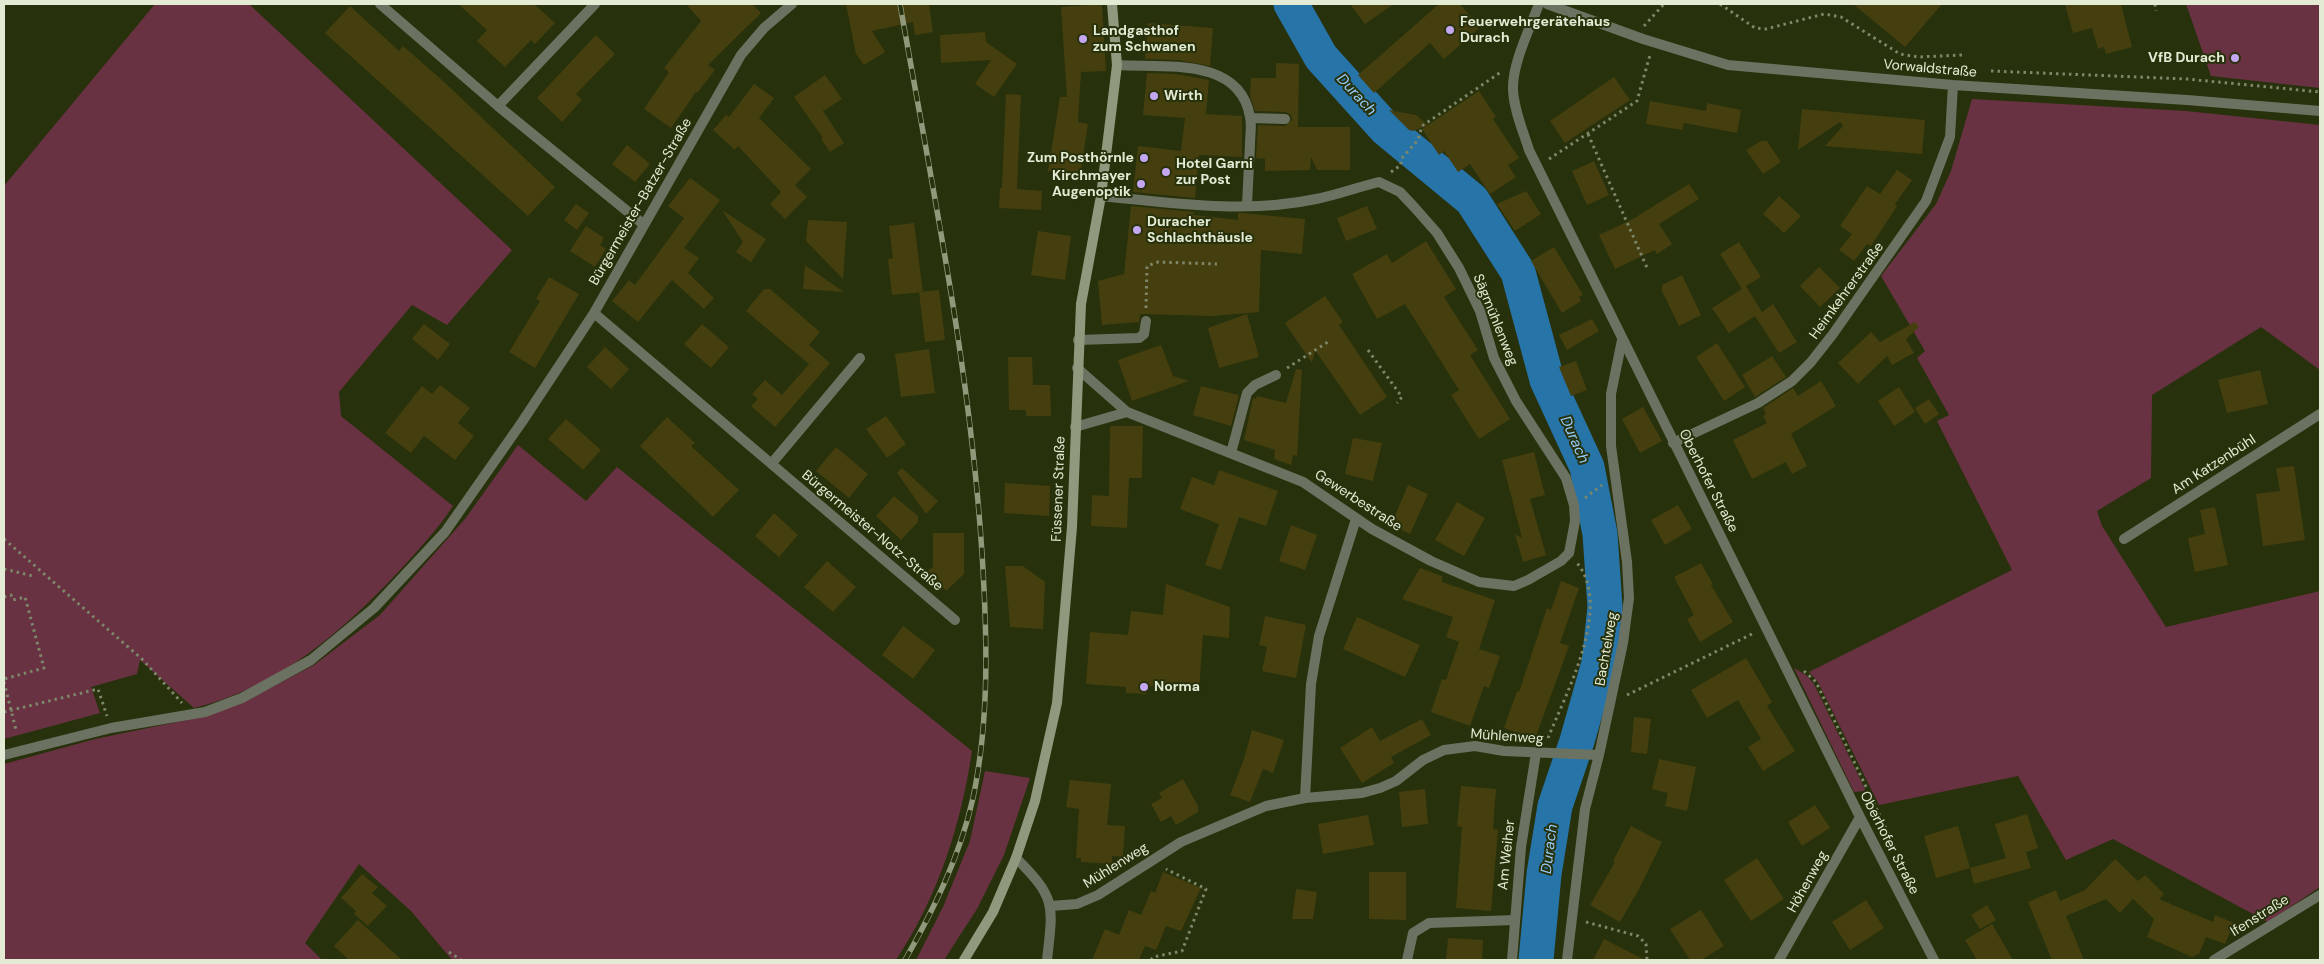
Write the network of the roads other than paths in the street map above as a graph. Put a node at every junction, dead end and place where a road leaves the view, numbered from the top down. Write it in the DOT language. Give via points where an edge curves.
graph roads {
  1 [pos="380,4"];
  2 [pos="595,4"];
  3 [pos="792,4"];
  4 [pos="1112,4"];
  5 [pos="1539,4"];
  6 [pos="1547,4"];
  7 [pos="1117,65"];
  8 [pos="1953,85"];
  9 [pos="498,106"];
  10 [pos="2320,111"];
  11 [pos="1250,118"];
  12 [pos="1285,120"];
  13 [pos="1101,196"];
  14 [pos="1247,205"];
  15 [pos="643,224"];
  16 [pos="594,313"];
  17 [pos="1146,321"];
  18 [pos="1078,340"];
  19 [pos="1622,340"];
  20 [pos="860,358"];
  21 [pos="1077,368"];
  22 [pos="1276,374"];
  23 [pos="1127,412"];
  24 [pos="2320,414"];
  25 [pos="1075,426"];
  26 [pos="1673,443"];
  27 [pos="1230,453"];
  28 [pos="772,463"];
  29 [pos="1356,519"];
  30 [pos="2124,539"];
  31 [pos="1569,553"];
  32 [pos="955,620"];
  33 [pos="1543,753"];
  34 [pos="4,755"];
  35 [pos="1594,755"];
  36 [pos="1305,798"];
  37 [pos="1860,817"];
  38 [pos="1016,858"];
  39 [pos="2320,895"];
  40 [pos="1051,906"];
  41 [pos="1514,920"];
  42 [pos="964,960"];
  43 [pos="1047,960"];
  44 [pos="1408,960"];
  45 [pos="1512,960"];
  46 [pos="1567,960"];
  47 [pos="1779,960"];
  48 [pos="1934,960"];
  49 [pos="2214,960"];
  1 -- 9 [label="street"];
  2 -- 9 [label="street"];
  3 -- 15 [label="street, Bürgermeister-Batzer-Straße" via="764,28 741,55"];
  4 -- 7 [label="main road, Füssener Straße"];
  5 -- 19 [label="street, Oberhofer Straße" via="1518,61 1513,88 1518,118 1529,150"];
  6 -- 8 [label="street, Vorwaldstraße" via="1636,37 1728,65"];
  7 -- 11 [label="street" via="1216,73 1237,88 1245,100"];
  7 -- 13 [label="main road, Füssener Straße"];
  8 -- 10 [label="street, Vorwaldstraße"];
  8 -- 26 [label="street, Heimkehrerstraße" via="1950,138 1926,200 1907,232 1821,349 1792,381 1758,403"];
  9 -- 15 [label="street"];
  11 -- 12 [label="street"];
  11 -- 14 [label="street"];
  13 -- 14 [label="street, Sägmühlenweg" via="1213,206"];
  13 -- 18 [label="main road, Füssener Straße" via="1081,304"];
  14 -- 31 [label="street, Sägmühlenweg" via="1316,199 1379,182 1400,192 1415,208 1437,233 1459,268 1480,311 1494,358 1516,401 1566,478 1575,516"];
  15 -- 16 [label="street, Bürgermeister-Batzer-Straße"];
  16 -- 28 [label="street, Bürgermeister-Notz-Straße"];
  16 -- 34 [label="street, Bürgermeister-Batzer-Straße" via="445,532 374,608 311,660 242,698 193,714 111,728"];
  17 -- 18 [label="street" via="1144,334 1138,338"];
  18 -- 21 [label="main road, Füssener Straße"];
  19 -- 26 [label="street, Oberhofer Straße"];
  19 -- 35 [label="street, Bachtelweg" via="1611,394 1611,446 1629,598 1611,702"];
  20 -- 28 [label="street"];
  21 -- 23 [label="street, Gewerbestraße"];
  21 -- 25 [label="main road, Füssener Straße"];
  22 -- 27 [label="street" via="1247,393"];
  23 -- 25 [label="street"];
  23 -- 27 [label="street, Gewerbestraße"];
  24 -- 30 [label="street, Am Katzenbühl"];
  25 -- 38 [label="main road, Füssener Straße" via="1071,537 1057,703 1035,801"];
  26 -- 37 [label="street, Oberhofer Straße"];
  27 -- 29 [label="street, Gewerbestraße" via="1303,482"];
  28 -- 32 [label="street, Bürgermeister-Notz-Straße"];
  29 -- 31 [label="street, Gewerbestraße" via="1431,561 1489,584 1514,586 1561,561"];
  29 -- 36 [label="street" via="1319,636 1311,684"];
  33 -- 35 [label="street, Mühlenweg"];
  33 -- 36 [label="street, Mühlenweg" via="1504,752 1475,746 1444,750 1380,788 1362,793"];
  33 -- 41 [label="street, Am Weiher" via="1521,847"];
  35 -- 46 [label="street, Bachtelweg" via="1570,918"];
  36 -- 40 [label="street, Mühlenweg" via="1266,806 1181,842 1098,896 1077,904"];
  37 -- 47 [label="street, Höhenweg"];
  37 -- 48 [label="street, Oberhofer Straße"];
  38 -- 40 [label="street" via="1040,881"];
  38 -- 42 [label="main road, Füssener Straße" via="992,912"];
  39 -- 49 [label="street, Ifenstraße"];
  40 -- 43 [label="street"];
  41 -- 44 [label="street" via="1429,923 1413,933"];
  41 -- 45 [label="street, Am Weiher"];
}
